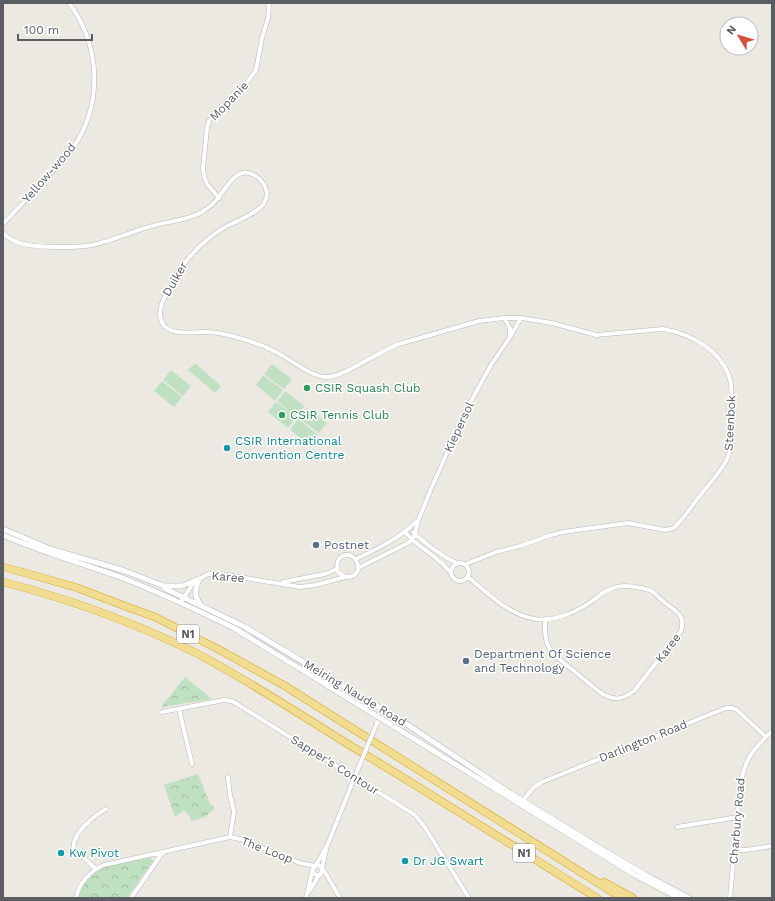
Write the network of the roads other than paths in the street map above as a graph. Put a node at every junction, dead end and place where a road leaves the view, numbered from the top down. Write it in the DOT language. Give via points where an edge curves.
graph roads {
  1 [pos="69,3"];
  2 [pos="269,3"];
  3 [pos="218,198"];
  4 [pos="3,224"];
  5 [pos="3,234"];
  6 [pos="504,318"];
  7 [pos="521,318"];
  8 [pos="510,338"];
  9 [pos="418,521"];
  10 [pos="3,529"];
  11 [pos="410,529"];
  12 [pos="405,532"];
  13 [pos="415,534"];
  14 [pos="3,535"];
  15 [pos="412,540"];
  16 [pos="356,559"];
  17 [pos="479,559"];
  18 [pos="457,563"];
  19 [pos="466,564"];
  20 [pos="3,568"];
  21 [pos="358,568"];
  22 [pos="337,569"];
  23 [pos="469,570"];
  24 [pos="451,573"];
  25 [pos="314,577"];
  26 [pos="345,577"];
  27 [pos="468,577"];
  28 [pos="199,579"];
  29 [pos="3,582"];
  30 [pos="281,583"];
  31 [pos="316,585"];
  32 [pos="164,586"];
  33 [pos="184,597"];
  34 [pos="181,602"];
  35 [pos="200,604"];
  36 [pos="545,619"];
  37 [pos="179,709"];
  38 [pos="384,710"];
  39 [pos="162,712"];
  40 [pos="380,718"];
  41 [pos="772,731"];
  42 [pos="766,737"];
  43 [pos="192,764"];
  44 [pos="228,777"];
  45 [pos="355,777"];
  46 [pos="522,802"];
  47 [pos="106,809"];
  48 [pos="738,817"];
  49 [pos="677,827"];
  50 [pos="230,837"];
  51 [pos="531,840"];
  52 [pos="327,846"];
  53 [pos="772,846"];
  54 [pos="735,850"];
  55 [pos="164,852"];
  56 [pos="300,863"];
  57 [pos="316,865"];
  58 [pos="96,869"];
  59 [pos="322,869"];
  60 [pos="313,872"];
  61 [pos="320,875"];
  62 [pos="331,884"];
  63 [pos="306,896"];
  64 [pos="76,898"];
  65 [pos="131,898"];
  66 [pos="340,898"];
  67 [pos="469,898"];
  68 [pos="597,898"];
  69 [pos="622,898"];
  70 [pos="633,898"];
  71 [pos="679,898"];
  72 [pos="688,898"];
  73 [pos="730,898"];
  1 -- 4 [label="street, Yellow-wood" via="85,31 94,63 94,92 89,115 80,137 68,155"];
  2 -- 3 [label="street, Mopanie" via="256,70 215,112 206,128 204,176"];
  3 -- 5 [label="street, Duiker" via="192,217 144,228 93,245 34,245 19,243"];
  3 -- 6 [label="street, Duiker" via="234,177 243,173 250,173 259,179 267,192 266,200 261,207 208,238 183,264 161,306 162,321 172,331 211,332 242,338 275,351 317,375 327,377 338,375 399,344 479,321"];
  6 -- 7 [label="street, Duiker"];
  6 -- 8 [label="street" via="510,328"];
  7 -- 8 [label="street, Kiepersol"];
  7 -- 17 [label="street, Steenbok" via="596,335 663,329 674,330 691,337 714,352 730,379 729,453 712,481 671,530 628,523 593,527 551,535"];
  8 -- 9 [label="street, Kiepersol" via="465,412"];
  9 -- 11 [label="street"];
  9 -- 13 [label="street"];
  10 -- 32 [label="street, Meiring Naude Road" via="50,549 122,570"];
  11 -- 12 [label="street"];
  11 -- 13 [label="street"];
  12 -- 15 [label="street"];
  12 -- 16 [label="street"];
  13 -- 15 [label="street"];
  13 -- 18 [label="street" via="440,554"];
  14 -- 34 [label="street, Meiring Naude Road"];
  15 -- 21 [label="street"];
  15 -- 24 [label="street" via="438,559"];
  16 -- 21 [label="street"];
  16 -- 22 [label="street" via="350,556 343,557 337,564"];
  17 -- 19 [label="street"];
  17 -- 23 [label="street"];
  18 -- 19 [label="street"];
  18 -- 24 [label="street" via="452,567"];
  19 -- 23 [label="street"];
  20 -- 51 [label="highway, N1" via="78,588 122,604 155,617 206,643 285,686"];
  21 -- 26 [label="street" via="355,575"];
  22 -- 25 [label="street, Karee"];
  22 -- 26 [label="street"];
  23 -- 27 [label="street"];
  24 -- 27 [label="street" via="458,581"];
  25 -- 30 [label="street, Karee"];
  25 -- 31 [label="street"];
  26 -- 31 [label="street, Karee"];
  27 -- 36 [label="street, Karee" via="515,613"];
  28 -- 30 [label="street, Karee" via="205,575 216,574"];
  28 -- 32 [label="street" via="182,586"];
  28 -- 33 [label="street, Karee"];
  28 -- 35 [label="street" via="195,593"];
  29 -- 68 [label="highway, N1" via="90,608 142,628 225,669"];
  30 -- 31 [label="street, Karee" via="300,587"];
  32 -- 33 [label="street, Meiring Naude Road"];
  33 -- 34 [label="street, Karee"];
  33 -- 35 [label="street, Meiring Naude Road"];
  34 -- 40 [label="street, Meiring Naude Road" via="234,628"];
  35 -- 38 [label="street, Meiring Naude Road" via="245,627"];
  36 -- 36 [label="street, Karee" via="545,638 553,654 601,692 619,699 634,690 681,631 683,625 680,615 652,591 629,587 614,587 570,614"];
  37 -- 39 [label="street, Sapper's Contour"];
  37 -- 43 [label="street"];
  37 -- 45 [label="street, Sapper's Contour" via="232,701"];
  38 -- 40 [label="street"];
  38 -- 46 [label="street, Meiring Naude Road"];
  40 -- 45 [label="street, bridge"];
  40 -- 46 [label="street, Meiring Naude Road"];
  41 -- 42 [label="street, Charbury Road"];
  42 -- 46 [label="street, Darlington Road" via="737,710 726,708 542,782 533,788"];
  42 -- 48 [label="street, Charbury Road" via="751,754 742,771"];
  44 -- 50 [label="street" via="234,812"];
  45 -- 52 [label="street"];
  45 -- 67 [label="street, Sapper's Contour" via="419,819"];
  46 -- 71 [label="street, Meiring Naude Road" via="635,875"];
  46 -- 72 [label="street, Meiring Naude Road"];
  47 -- 58 [label="street" via="90,819 74,843 74,849"];
  48 -- 49 [label="street"];
  48 -- 54 [label="street, Charbury Road"];
  50 -- 55 [label="street, The Loop"];
  50 -- 56 [label="street, The Loop"];
  51 -- 69 [label="highway, N1"];
  51 -- 70 [label="highway"];
  52 -- 57 [label="street"];
  52 -- 59 [label="street"];
  53 -- 54 [label="street"];
  54 -- 73 [label="street, Charbury Road"];
  55 -- 58 [label="street, The Loop"];
  55 -- 65 [label="street"];
  56 -- 57 [label="street, The Loop"];
  56 -- 60 [label="street, The Loop"];
  57 -- 59 [label="street"];
  57 -- 60 [label="street"];
  58 -- 64 [label="street, The Loop" via="78,890"];
  59 -- 61 [label="street"];
  59 -- 62 [label="street"];
  60 -- 61 [label="street"];
  60 -- 63 [label="street"];
  61 -- 62 [label="street"];
  61 -- 63 [label="street"];
  62 -- 66 [label="street"];
}
